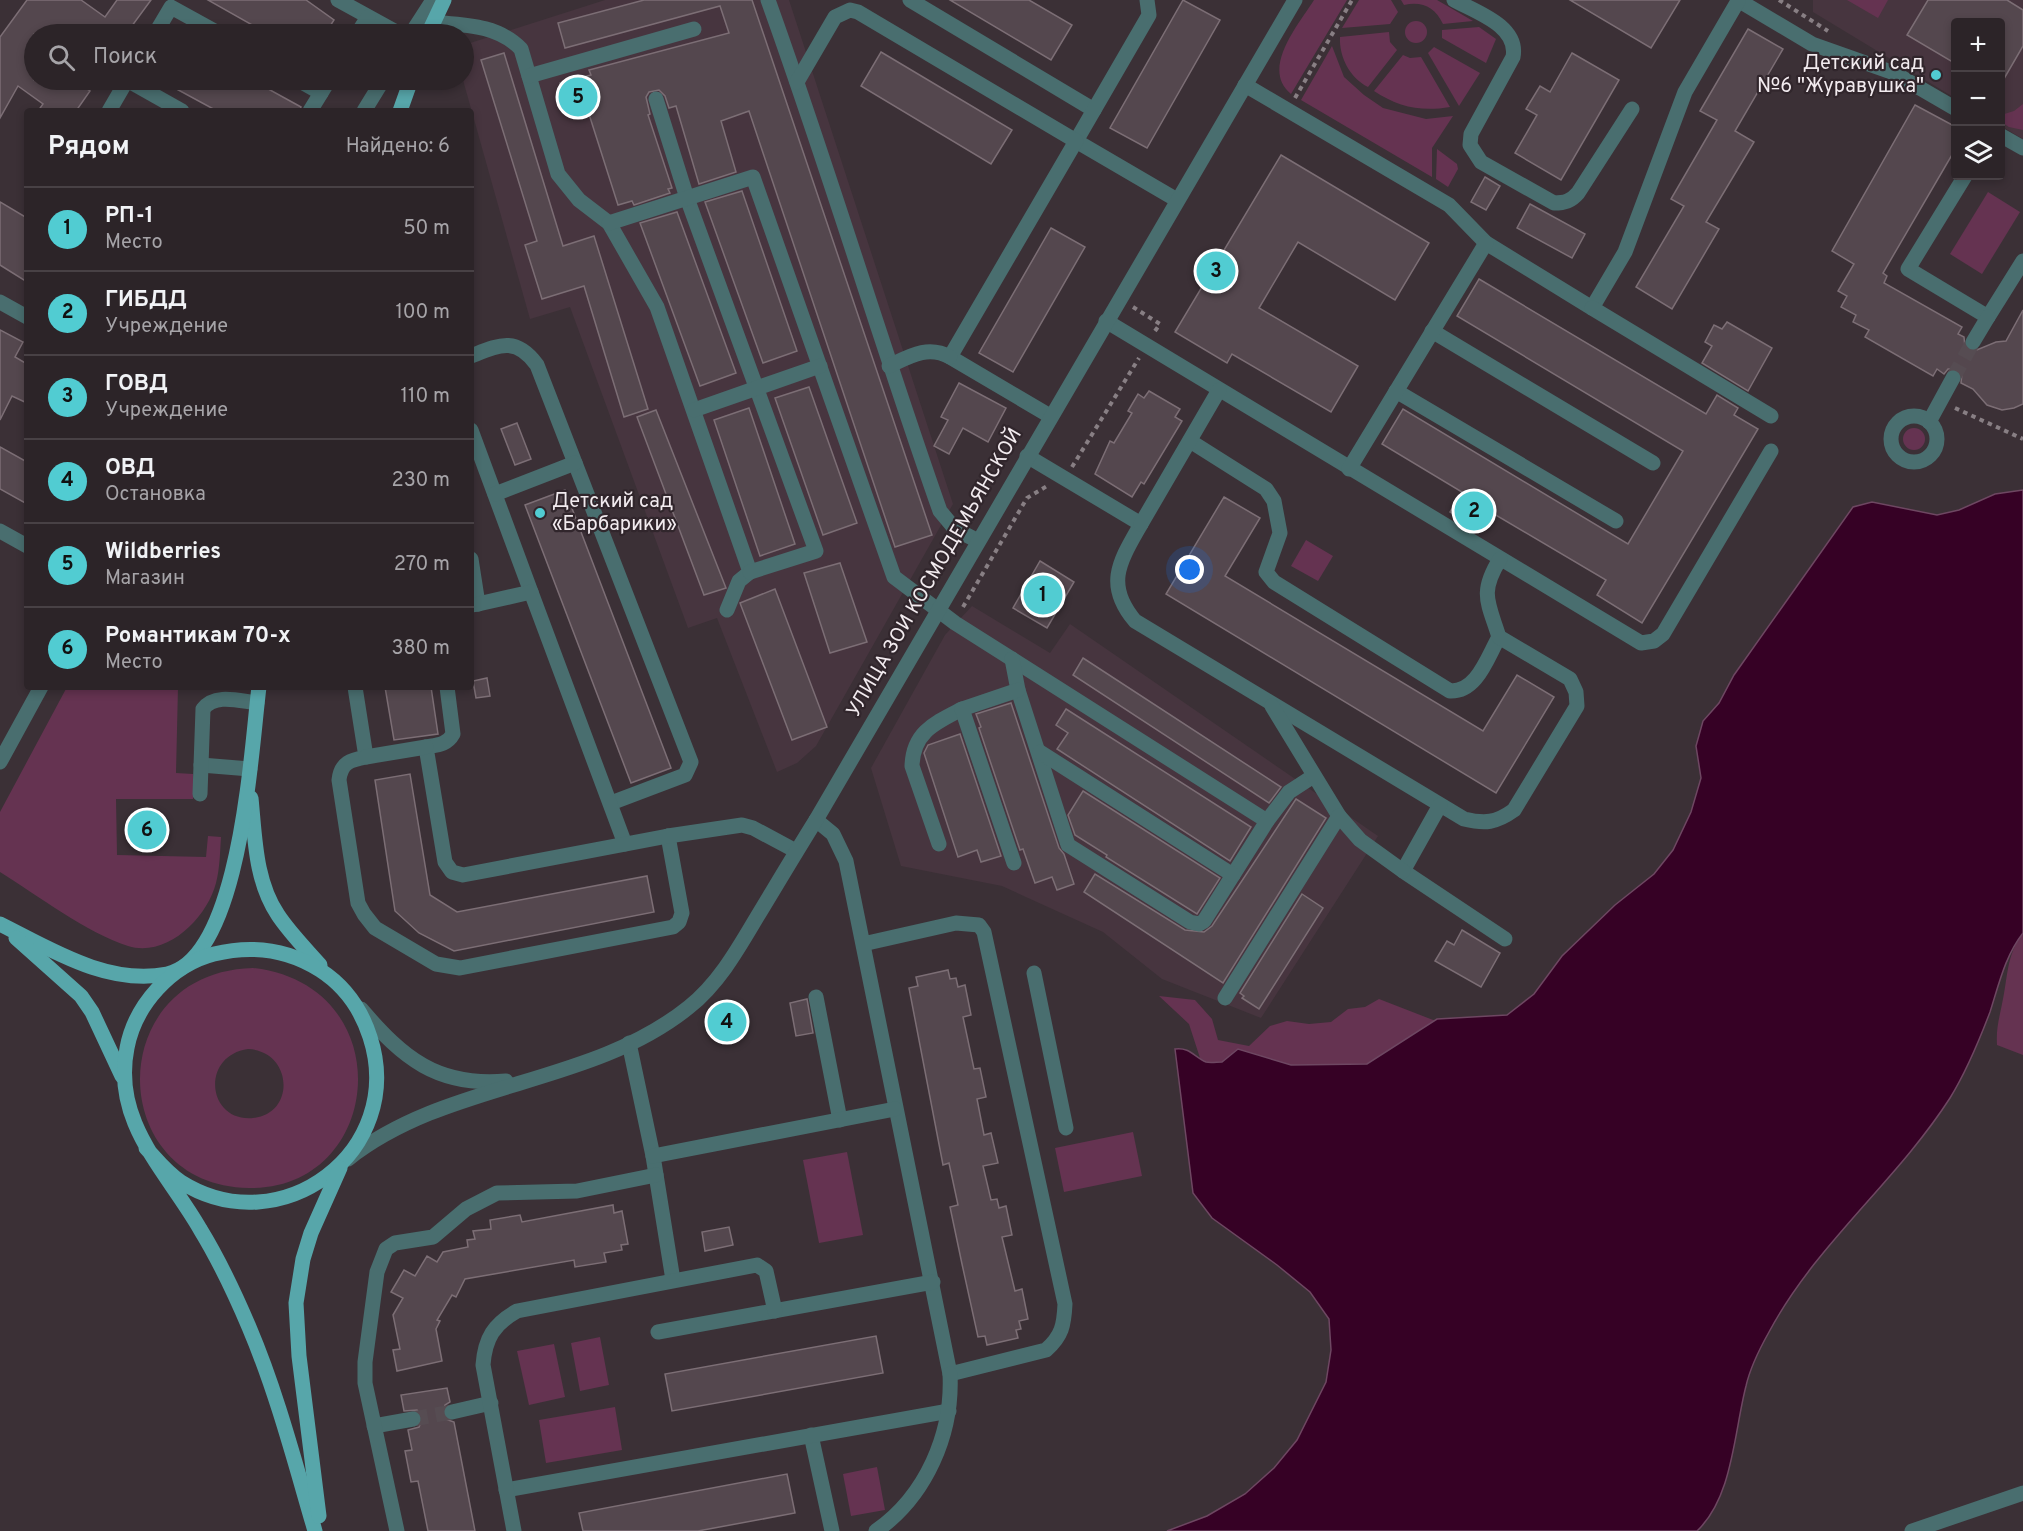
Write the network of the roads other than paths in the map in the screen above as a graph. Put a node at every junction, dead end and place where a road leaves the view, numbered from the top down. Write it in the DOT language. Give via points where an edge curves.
graph roads {
  1 [pos="338,0"];
  2 [pos="434,0"];
  3 [pos="444,0"];
  4 [pos="768,0"];
  5 [pos="910,0"];
  6 [pos="1147,0"];
  7 [pos="1295,0"];
  8 [pos="1454,0"];
  9 [pos="1738,0"];
  10 [pos="368,17"];
  11 [pos="161,24"];
  12 [pos="202,24"];
  13 [pos="363,24"];
  14 [pos="381,24"];
  15 [pos="418,24"];
  16 [pos="433,24"];
  17 [pos="474,26"];
  18 [pos="694,29"];
  19 [pos="530,76"];
  20 [pos="797,82"];
  21 [pos="1245,85"];
  22 [pos="121,90"];
  23 [pos="145,90"];
  24 [pos="323,90"];
  25 [pos="377,90"];
  26 [pos="407,90"];
  27 [pos="656,99"];
  28 [pos="1951,106"];
  29 [pos="110,108"];
  30 [pos="177,108"];
  31 [pos="312,108"];
  32 [pos="366,108"];
  33 [pos="401,108"];
  34 [pos="1632,109"];
  35 [pos="1094,110"];
  36 [pos="2005,137"];
  37 [pos="1076,141"];
  38 [pos="2023,148"];
  39 [pos="1963,180"];
  40 [pos="687,198"];
  41 [pos="1177,200"];
  42 [pos="609,223"];
  43 [pos="1486,243"];
  44 [pos="2023,261"];
  45 [pos="0,302"];
  46 [pos="1592,308"];
  47 [pos="24,315"];
  48 [pos="1988,317"];
  49 [pos="1106,321"];
  50 [pos="1432,331"];
  51 [pos="1973,342"];
  52 [pos="474,355"];
  53 [pos="950,357"];
  54 [pos="820,366"];
  55 [pos="889,366"];
  56 [pos="1953,378"];
  57 [pos="758,388"];
  58 [pos="1220,390"];
  59 [pos="1396,391"];
  60 [pos="694,410"];
  61 [pos="1772,416"];
  62 [pos="1050,417"];
  63 [pos="1929,422"];
  64 [pos="474,438"];
  65 [pos="1190,441"];
  66 [pos="1771,451"];
  67 [pos="1026,456"];
  68 [pos="574,463"];
  69 [pos="1653,463"];
  70 [pos="1349,469"];
  71 [pos="495,494"];
  72 [pos="1616,521"];
  73 [pos="1141,524"];
  74 [pos="0,531"];
  75 [pos="978,541"];
  76 [pos="24,544"];
  77 [pos="1500,559"];
  78 [pos="750,572"];
  79 [pos="531,592"];
  80 [pos="474,604"];
  81 [pos="727,610"];
  82 [pos="938,611"];
  83 [pos="1498,638"];
  84 [pos="1012,659"];
  85 [pos="39,690"];
  86 [pos="259,690"];
  87 [pos="355,690"];
  88 [pos="447,690"];
  89 [pos="1018,690"];
  90 [pos="257,703"];
  91 [pos="1270,704"];
  92 [pos="962,709"];
  93 [pos="426,747"];
  94 [pos="1040,753"];
  95 [pos="366,757"];
  96 [pos="0,762"];
  97 [pos="201,765"];
  98 [pos="249,775"];
  99 [pos="1312,777"];
  100 [pos="200,794"];
  101 [pos="611,803"];
  102 [pos="1440,805"];
  103 [pos="1339,816"];
  104 [pos="816,820"];
  105 [pos="1267,821"];
  106 [pos="668,836"];
  107 [pos="625,844"];
  108 [pos="939,844"];
  109 [pos="796,851"];
  110 [pos="1014,863"];
  111 [pos="1403,871"];
  112 [pos="1233,875"];
  113 [pos="0,925"];
  114 [pos="1505,939"];
  115 [pos="863,944"];
  116 [pos="184,968"];
  117 [pos="1034,973"];
  118 [pos="329,975"];
  119 [pos="348,994"];
  120 [pos="816,997"];
  121 [pos="1225,998"];
  122 [pos="629,1043"];
  123 [pos="530,1078"];
  124 [pos="124,1080"];
  125 [pos="895,1109"];
  126 [pos="840,1120"];
  127 [pos="1066,1128"];
  128 [pos="146,1148"];
  129 [pos="653,1156"];
  130 [pos="343,1162"];
  131 [pos="656,1175"];
  132 [pos="673,1280"];
  133 [pos="933,1282"];
  134 [pos="775,1311"];
  135 [pos="658,1332"];
  136 [pos="950,1374"];
  137 [pos="491,1403"];
  138 [pos="949,1411"];
  139 [pos="452,1412"];
  140 [pos="413,1419"];
  141 [pos="374,1426"];
  142 [pos="811,1435"];
  143 [pos="506,1490"];
  144 [pos="2023,1493"];
  145 [pos="315,1531"];
  146 [pos="320,1531"];
  147 [pos="397,1531"];
  148 [pos="514,1531"];
  149 [pos="832,1531"];
  150 [pos="876,1531"];
  151 [pos="1912,1531"];
  1 -- 10 [label="street"];
  2 -- 15 [label="street"];
  3 -- 16 [label="main road"];
  4 -- 20 [label="street"];
  5 -- 35 [label="street"];
  6 -- 35 [label="street" via="1149,15"];
  7 -- 21 [label="street, УЛИЦА ЗОИ КОСМОДЕМЬЯНСКОЙ"];
  8 -- 34 [label="street" via="1506,30 1515,47 1471,134 1470,145 1482,162 1554,203 1572,200"];
  9 -- 28 [label="street" via="1812,44 1894,72"];
  9 -- 46 [label="street" via="1684,92 1625,252"];
  10 -- 13 [label="street"];
  10 -- 14 [label="street"];
  11 -- 12 [label="street" via="171,7"];
  17 -- 19 [label="street" via="513,40 521,49"];
  18 -- 19 [label="street"];
  19 -- 42 [label="street" via="558,174 579,200"];
  20 -- 37 [label="street" via="836,17 850,10"];
  20 -- 55 [label="street"];
  21 -- 41 [label="street, УЛИЦА ЗОИ КОСМОДЕМЬЯНСКОЙ"];
  21 -- 43 [label="street" via="1449,205"];
  22 -- 29 [label="street"];
  23 -- 30 [label="street"];
  24 -- 31 [label="street"];
  25 -- 32 [label="street"];
  26 -- 33 [label="main road"];
  27 -- 40 [label="street"];
  35 -- 37 [label="street"];
  36 -- 38 [label="street"];
  37 -- 41 [label="street"];
  37 -- 53 [label="street"];
  39 -- 48 [label="street" via="1908,268"];
  40 -- 42 [label="street"];
  40 -- 54 [label="street" via="753,177"];
  40 -- 57 [label="street"];
  41 -- 49 [label="street, УЛИЦА ЗОИ КОСМОДЕМЬЯНСКОЙ"];
  42 -- 60 [label="street" via="657,306"];
  43 -- 46 [label="street"];
  43 -- 50 [label="street"];
  44 -- 48 [label="street"];
  45 -- 47 [label="street"];
  46 -- 61 [label="street"];
  48 -- 51 [label="street"];
  49 -- 58 [label="street"];
  49 -- 62 [label="street, УЛИЦА ЗОИ КОСМОДЕМЬЯНСКОЙ"];
  50 -- 59 [label="street"];
  50 -- 69 [label="street"];
  52 -- 68 [label="street" via="506,344 530,355"];
  53 -- 55 [label="street" via="940,351 921,352"];
  53 -- 62 [label="street"];
  54 -- 57 [label="street"];
  54 -- 82 [label="street" via="894,577"];
  55 -- 75 [label="street" via="940,511 955,529"];
  56 -- 63 [label="street"];
  57 -- 60 [label="street"];
  57 -- 78 [label="street" via="816,551"];
  58 -- 65 [label="street"];
  58 -- 70 [label="street"];
  59 -- 70 [label="street"];
  59 -- 72 [label="street"];
  60 -- 78 [label="street"];
  62 -- 67 [label="street, УЛИЦА ЗОИ КОСМОДЕМЬЯНСКОЙ"];
  64 -- 71 [label="street"];
  65 -- 73 [label="street"];
  65 -- 83 [label="street" via="1266,489 1274,501 1280,533 1266,572 1274,582 1450,691 1462,692 1472,684"];
  66 -- 77 [label="street" via="1663,634 1654,641 1641,642 1629,637"];
  67 -- 73 [label="street"];
  67 -- 75 [label="street, УЛИЦА ЗОИ КОСМОДЕМЬЯНСКОЙ"];
  68 -- 71 [label="street"];
  68 -- 101 [label="street" via="691,762 685,775"];
  70 -- 77 [label="street"];
  71 -- 79 [label="street"];
  73 -- 91 [label="street" via="1119,569 1116,584 1122,606 1135,621"];
  74 -- 76 [label="street"];
  75 -- 82 [label="street, УЛИЦА ЗОИ КОСМОДЕМЬЯНСКОЙ"];
  77 -- 83 [label="street" via="1487,579 1486,594"];
  78 -- 81 [label="street" via="738,581"];
  79 -- 80 [label="street"];
  79 -- 101 [label="street"];
  82 -- 84 [label="street"];
  82 -- 104 [label="street, УЛИЦА ЗОИ КОСМОДЕМЬЯНСКОЙ"];
  83 -- 102 [label="street" via="1570,679 1576,692 1576,706 1514,810 1501,820 1484,824 1464,819"];
  84 -- 89 [label="street"];
  84 -- 105 [label="street"];
  85 -- 96 [label="street"];
  86 -- 90 [label="main road"];
  87 -- 95 [label="street"];
  88 -- 93 [label="street" via="453,735 450,741"];
  89 -- 92 [label="street"];
  89 -- 94 [label="street"];
  90 -- 97 [label="street" via="217,699 208,702 203,709"];
  90 -- 98 [label="main road"];
  91 -- 99 [label="street"];
  91 -- 102 [label="street"];
  92 -- 108 [label="street" via="922,733 912,753 912,766"];
  92 -- 110 [label="street"];
  93 -- 95 [label="street"];
  93 -- 107 [label="street" via="445,862 452,872 464,875"];
  94 -- 112 [label="street"];
  94 -- 112 [label="street" via="1068,845 1199,924"];
  95 -- 106 [label="street" via="343,765 339,780 358,903 375,928 447,968 673,927 680,922 682,913"];
  97 -- 98 [label="street"];
  97 -- 100 [label="street"];
  98 -- 116 [label="main road" via="228,890 211,931"];
  98 -- 118 [label="main road" via="256,847 267,895 291,933"];
  99 -- 103 [label="street"];
  99 -- 105 [label="street" via="1289,792"];
  101 -- 107 [label="street"];
  102 -- 111 [label="street"];
  103 -- 111 [label="street" via="1360,840"];
  103 -- 121 [label="street"];
  104 -- 109 [label="street, УЛИЦА ЗОИ КОСМОДЕМЬЯНСКОЙ"];
  104 -- 115 [label="street" via="833,834 846,861"];
  105 -- 112 [label="street"];
  106 -- 107 [label="street"];
  106 -- 109 [label="street" via="742,825"];
  109 -- 122 [label="street, УЛИЦА ЗОИ КОСМОДЕМЬЯНСКОЙ" via="723,971 707,990 672,1020"];
  111 -- 114 [label="street"];
  113 -- 116 [label="main road" via="74,961 118,974 167,974"];
  113 -- 124 [label="main road" via="81,996"];
  115 -- 125 [label="street"];
  115 -- 136 [label="street" via="956,923 979,925 984,932 1065,1304 1064,1328 1046,1350"];
  116 -- 118 [label="main road" via="207,956 257,949 283,953"];
  116 -- 124 [label="main road" via="155,992 134,1024 124,1061"];
  117 -- 127 [label="street"];
  118 -- 119 [label="main road"];
  119 -- 123 [label="street" via="389,1042 413,1062 436,1073 493,1082"];
  119 -- 130 [label="main road" via="363,1016 372,1043 376,1090 364,1131"];
  120 -- 126 [label="street"];
  122 -- 123 [label="street, УЛИЦА ЗОИ КОСМОДЕМЬЯНСКОЙ" via="576,1065"];
  122 -- 129 [label="street"];
  123 -- 130 [label="street" via="401,1124"];
  124 -- 128 [label="main road" via="132,1119"];
  125 -- 126 [label="street"];
  125 -- 133 [label="street"];
  126 -- 129 [label="street"];
  128 -- 130 [label="main road" via="179,1181 218,1198 239,1202 260,1202 301,1192 318,1184"];
  128 -- 145 [label="main road" via="199,1227 249,1327"];
  129 -- 131 [label="street"];
  130 -- 146 [label="main road" via="311,1233 296,1303"];
  131 -- 132 [label="street"];
  131 -- 141 [label="street" via="577,1191 497,1193 466,1209 433,1237 395,1243 386,1249 377,1272 365,1362"];
  132 -- 134 [label="street" via="757,1265 766,1271"];
  132 -- 137 [label="street" via="518,1311 500,1320 484,1352"];
  133 -- 134 [label="street"];
  133 -- 136 [label="street"];
  134 -- 135 [label="street"];
  136 -- 138 [label="street"];
  137 -- 139 [label="street"];
  137 -- 143 [label="street"];
  138 -- 142 [label="street"];
  138 -- 150 [label="street" via="934,1460 919,1489 903,1509"];
  140 -- 141 [label="street"];
  141 -- 147 [label="street"];
  142 -- 143 [label="street"];
  142 -- 149 [label="street"];
  143 -- 148 [label="street"];
  144 -- 151 [label="street"];
}
